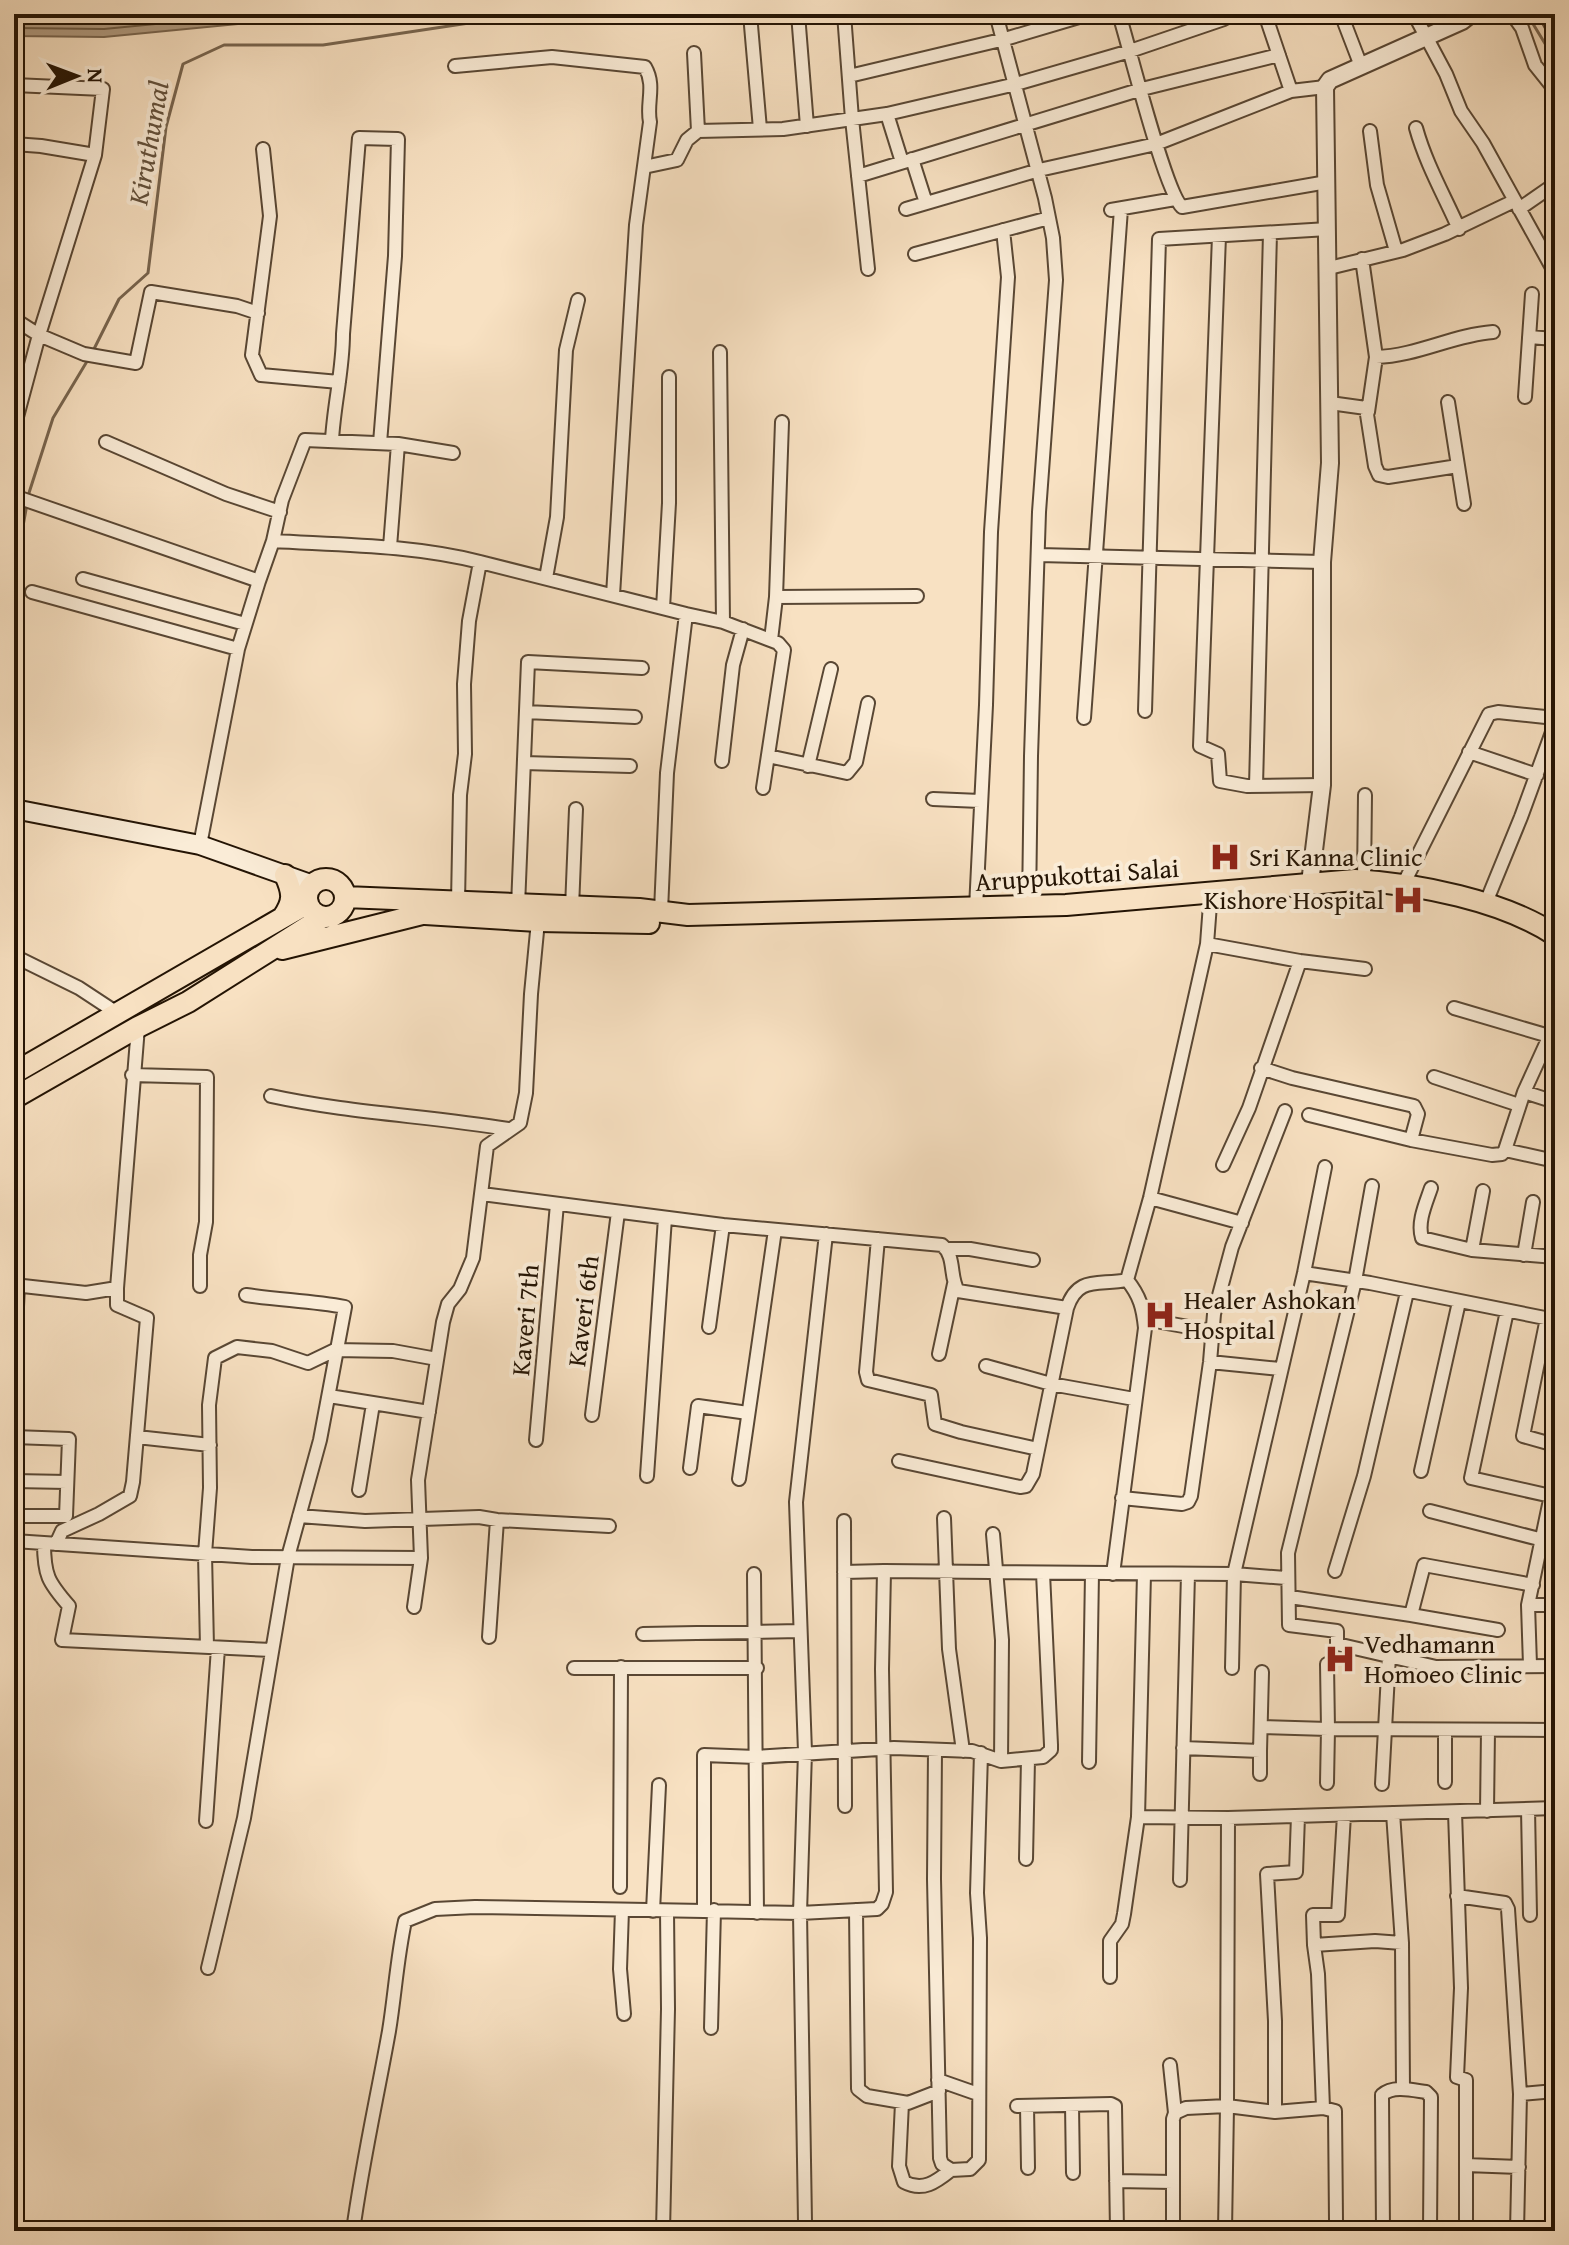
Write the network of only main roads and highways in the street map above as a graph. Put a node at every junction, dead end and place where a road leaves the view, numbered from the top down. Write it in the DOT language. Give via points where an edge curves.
graph roads {
  1 [pos="14,809"];
  2 [pos="285,875"];
  3 [pos="314,902"];
  4 [pos="344,903"];
  5 [pos="422,914"];
  6 [pos="688,915"];
  7 [pos="283,917"];
  8 [pos="1555,935"];
  9 [pos="265,954"];
  10 [pos="14,1073"];
  11 [pos="14,1098"];
  1 -- 2 [label="main road" via="200,845"];
  2 -- 3 [label="main road"];
  2 -- 7 [label="main road" via="293,894"];
  3 -- 4 [label="main road" via="334,916"];
  3 -- 4 [label="main road" via="324,879 341,886"];
  3 -- 7 [label="main road"];
  3 -- 9 [label="main road"];
  4 -- 5 [label="main road, Aruppukottai Salai"];
  4 -- 6 [label="main road, Aruppukottai Salai" via="458,902"];
  5 -- 6 [label="main road, Aruppukottai Salai" via="660,923"];
  5 -- 9 [label="main road"];
  6 -- 8 [label="main road, Aruppukottai Salai" via="1029,907 1364,880 1404,883 1474,900"];
  7 -- 10 [label="main road"];
  9 -- 11 [label="main road"];
}
